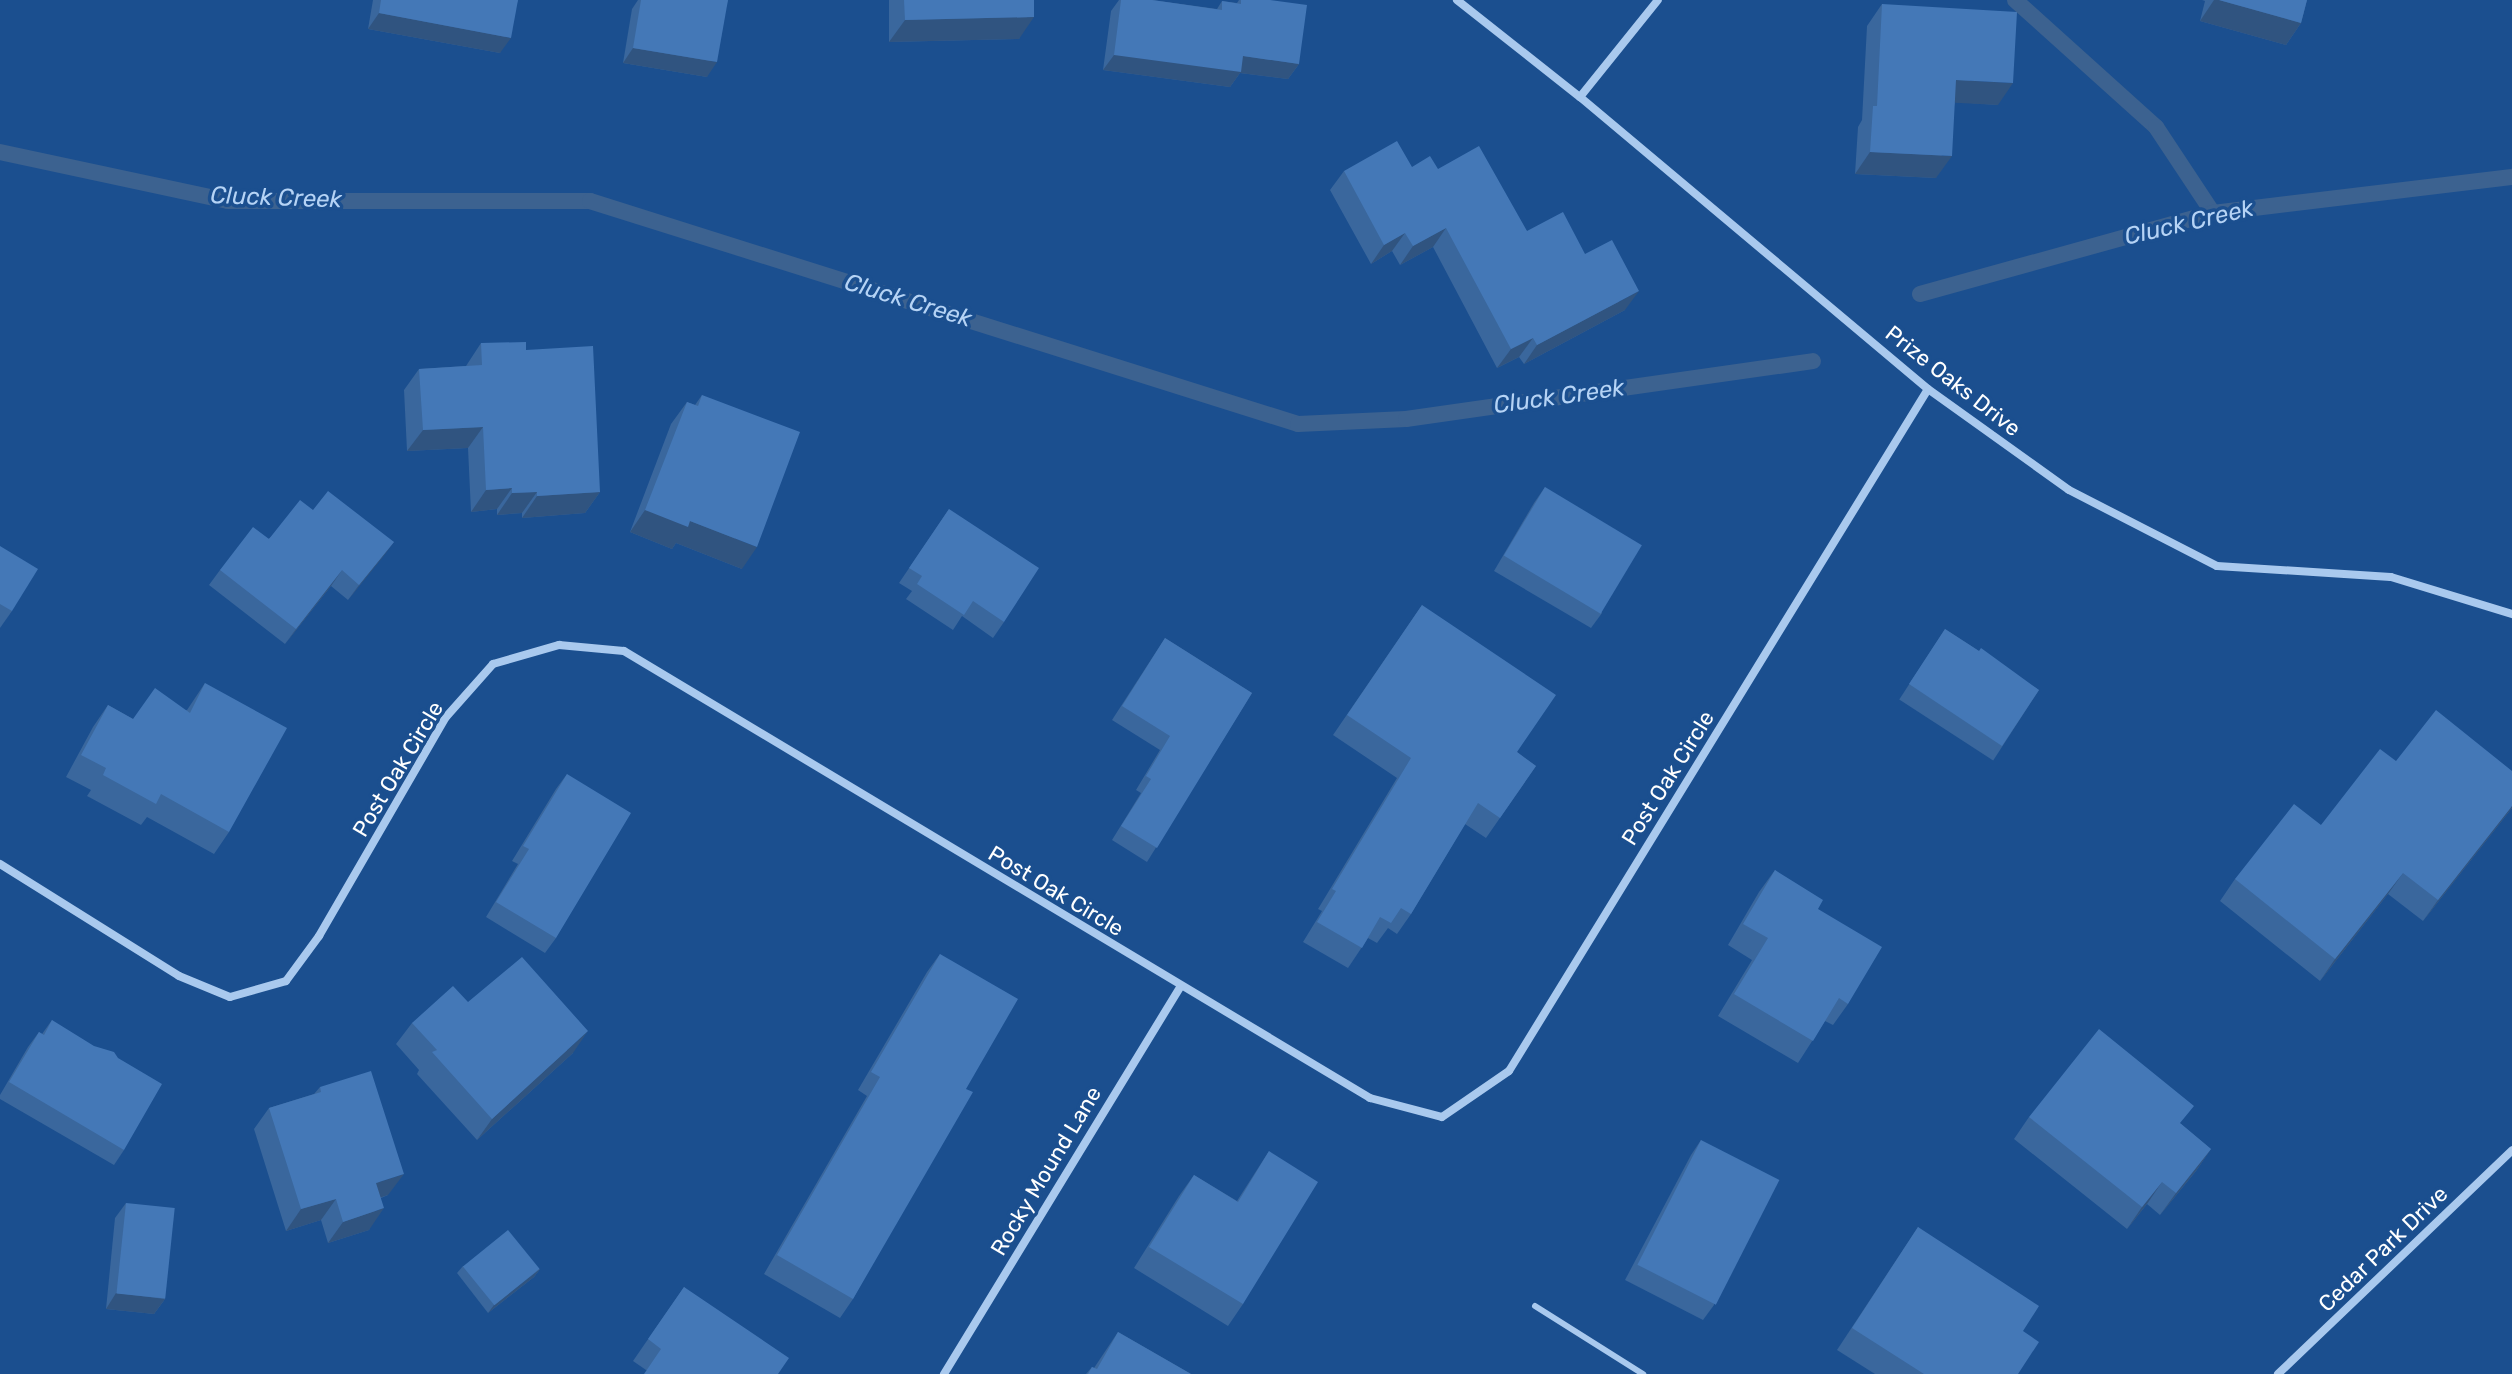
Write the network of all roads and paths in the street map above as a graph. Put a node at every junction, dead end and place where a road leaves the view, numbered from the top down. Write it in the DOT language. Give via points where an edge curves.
graph roads {
  1 [pos="1457,0"];
  2 [pos="1658,0"];
  3 [pos="1580,97"];
  4 [pos="1928,389"];
  5 [pos="2512,614"];
  6 [pos="0,864"];
  7 [pos="1180,987"];
  8 [pos="2512,1150"];
  9 [pos="1535,1306"];
  10 [pos="944,1374"];
  11 [pos="1643,1374"];
  12 [pos="2278,1374"];
  1 -- 3 [label="street, Prize Oaks Drive"];
  2 -- 3 [label="street"];
  3 -- 4 [label="street, Prize Oaks Drive"];
  4 -- 5 [label="street, Prize Oaks Drive" via="2069,490 2217,566 2391,577"];
  4 -- 7 [label="street, Post Oak Circle" via="1509,1071 1442,1117 1370,1098"];
  6 -- 7 [label="street, Post Oak Circle" via="179,976 230,997 286,981 319,936 446,717 493,664 559,645 624,651"];
  7 -- 10 [label="street, Rocky Mound Lane"];
  8 -- 12 [label="street, Cedar Park Drive"];
  9 -- 11 [label="lane"];
}
